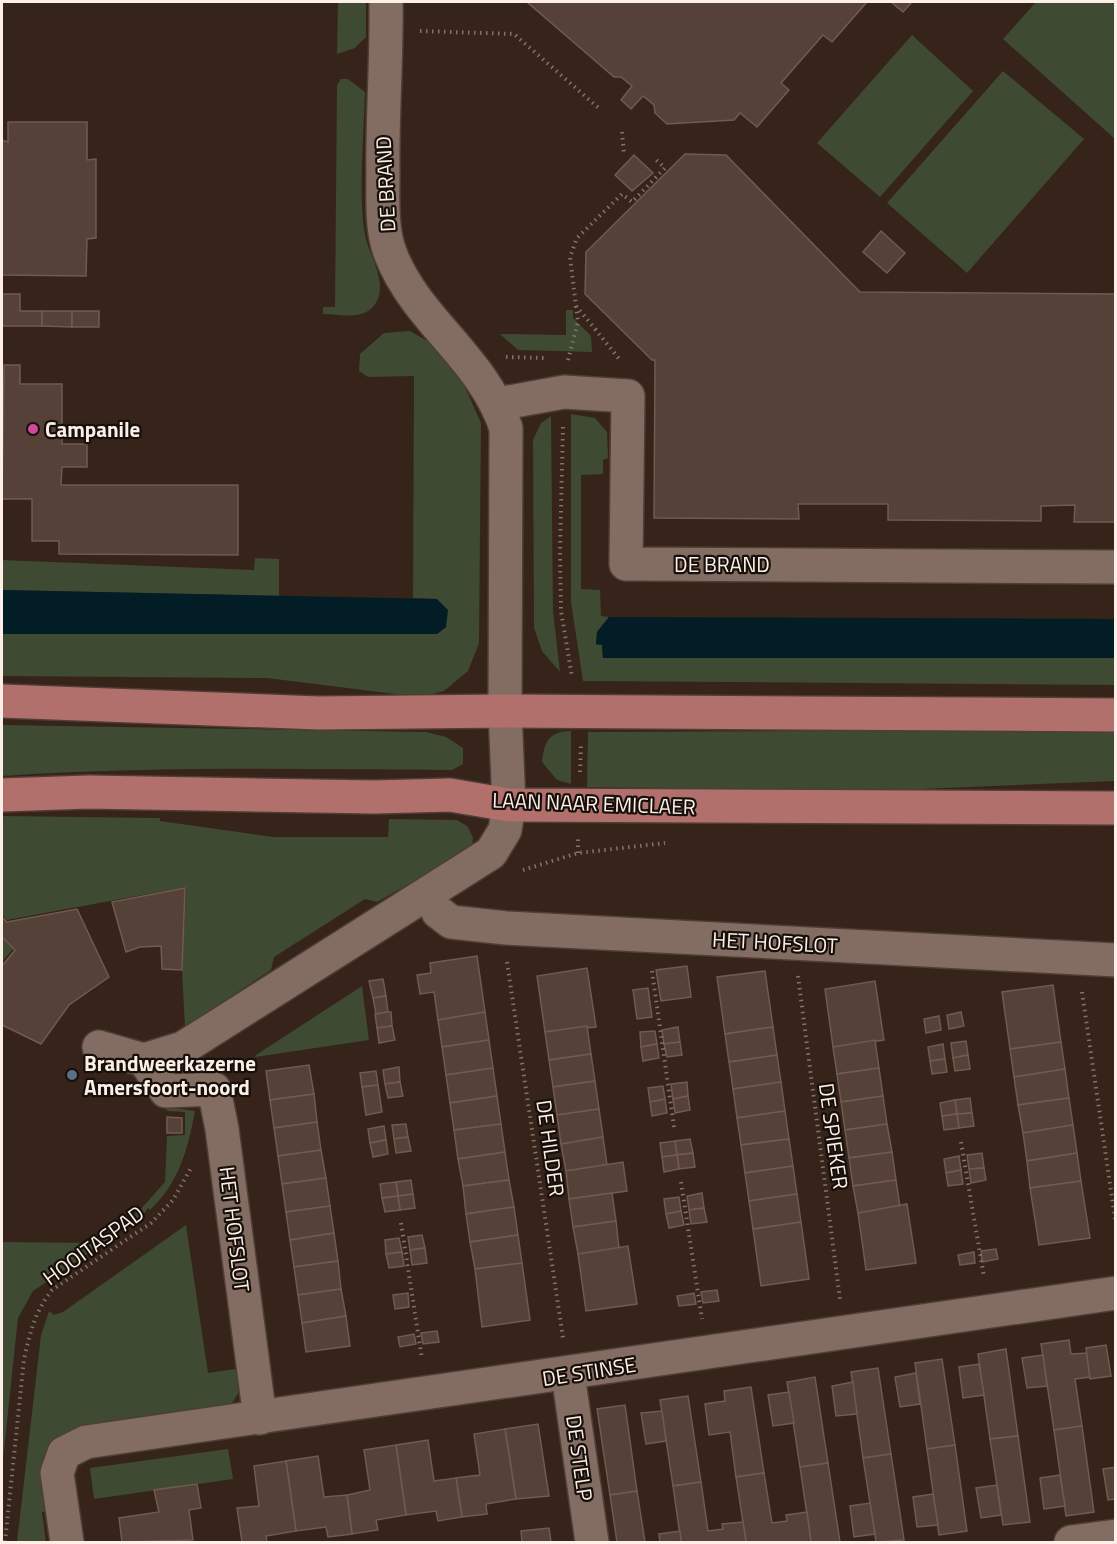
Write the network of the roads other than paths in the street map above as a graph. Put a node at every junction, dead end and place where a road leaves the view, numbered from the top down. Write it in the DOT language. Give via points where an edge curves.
graph roads {
  1 [pos="386,2"];
  2 [pos="498,404"];
  3 [pos="1116,567"];
  4 [pos="2,702"];
  5 [pos="505,711"];
  6 [pos="1116,715"];
  7 [pos="2,795"];
  8 [pos="509,805"];
  9 [pos="1116,808"];
  10 [pos="438,912"];
  11 [pos="1116,960"];
  12 [pos="99,1047"];
  13 [pos="144,1060"];
  14 [pos="1116,1293"];
  15 [pos="568,1374"];
  16 [pos="260,1418"];
  17 [pos="1116,1536"];
  18 [pos="67,1542"];
  19 [pos="592,1542"];
  20 [pos="1071,1542"];
  1 -- 2 [label="street, DE BRAND" via="383,207 390,255 414,295 482,378"];
  2 -- 3 [label="street, DE BRAND" via="564,392 627,396 626,564"];
  2 -- 5 [label="street, DE BRAND" via="506,428 507,450"];
  4 -- 5 [label="main road" via="320,713"];
  5 -- 6 [label="main road"];
  5 -- 8 [label="street, DE BRAND"];
  7 -- 8 [label="main road, LAAN NAAR EMICLAER" via="450,795"];
  8 -- 9 [label="main road, LAAN NAAR EMICLAER"];
  8 -- 13 [label="street, DE BRAND" via="505,830 491,854 183,1048"];
  10 -- 11 [label="street, HET HOFSLOT" via="451,922 501,927"];
  12 -- 13 [label="street"];
  13 -- 16 [label="street, HET HOFSLOT" via="166,1091 214,1089"];
  14 -- 15 [label="street, DE STINSE"];
  15 -- 16 [label="street, DE STINSE"];
  15 -- 19 [label="street, DE STELP"];
  16 -- 18 [label="street, DE STINSE" via="86,1442 64,1454 57,1473"];
  17 -- 20 [label="street"];
}
